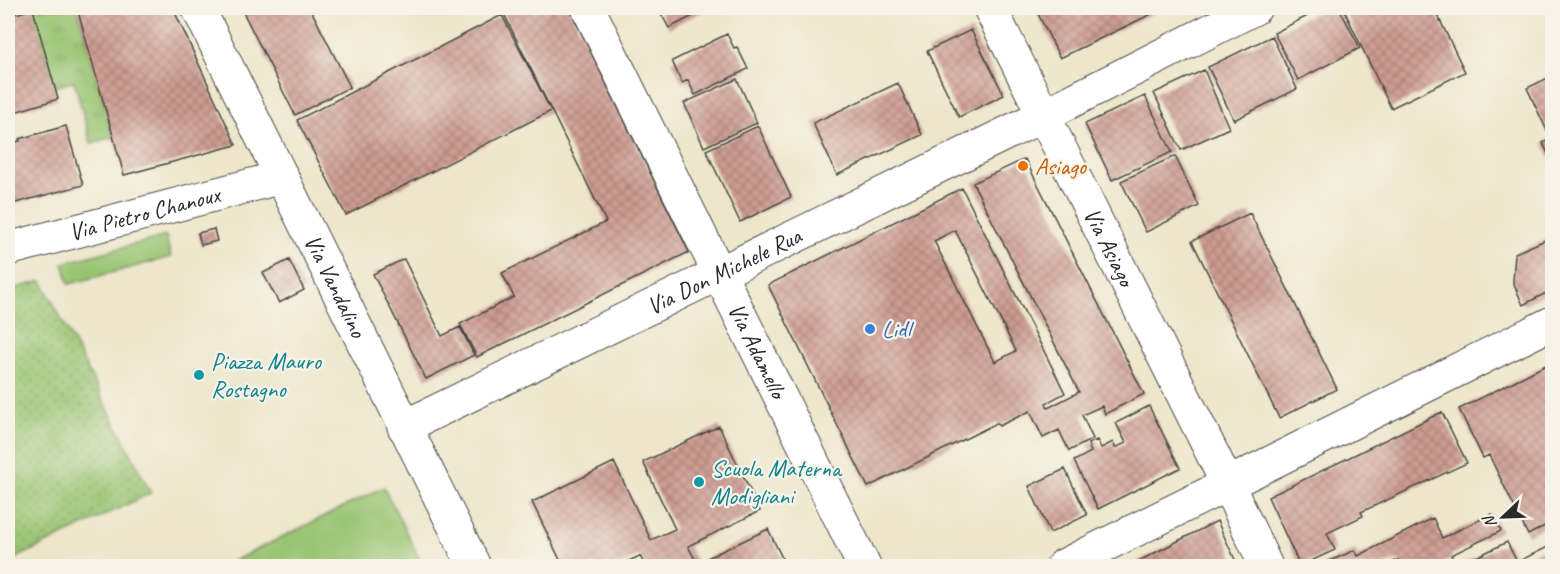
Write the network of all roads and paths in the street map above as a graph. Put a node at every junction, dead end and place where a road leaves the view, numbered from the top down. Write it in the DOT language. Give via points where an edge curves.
graph roads {
  1 [pos="198,8"];
  2 [pos="588,8"];
  3 [pos="990,8"];
  4 [pos="1255,8"];
  5 [pos="1044,115"];
  6 [pos="282,177"];
  7 [pos="8,249"];
  8 [pos="719,273"];
  9 [pos="1552,323"];
  10 [pos="404,427"];
  11 [pos="1228,485"];
  12 [pos="474,567"];
  13 [pos="864,567"];
  14 [pos="1063,567"];
  15 [pos="1266,567"];
  1 -- 6 [label="street, Via Vandalino"];
  2 -- 8 [label="street, Via Adamello"];
  3 -- 5 [label="street, Via Asiago"];
  4 -- 5 [label="street, Via Don Michele Rua"];
  5 -- 8 [label="street, Via Don Michele Rua"];
  5 -- 11 [label="street, Via Asiago"];
  6 -- 7 [label="street, Via Pietro Chanoux"];
  6 -- 10 [label="street, Via Vandalino"];
  8 -- 10 [label="street, Via Don Michele Rua"];
  8 -- 13 [label="street, Via Adamello"];
  9 -- 11 [label="street"];
  10 -- 12 [label="street, Via Vandalino"];
  11 -- 14 [label="street"];
  11 -- 15 [label="street, Via Asiago"];
}
